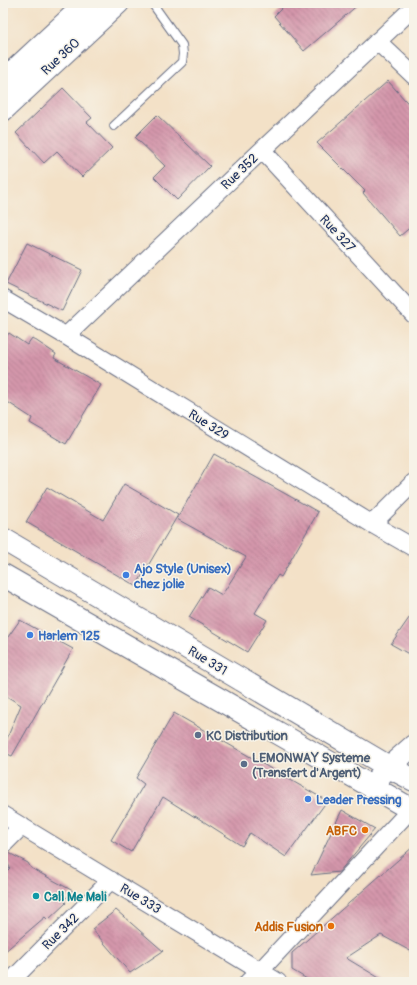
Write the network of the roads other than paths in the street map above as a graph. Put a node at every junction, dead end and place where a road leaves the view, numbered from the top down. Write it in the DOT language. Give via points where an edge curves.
graph roads {
  1 [pos="87,3"];
  2 [pos="118,3"];
  3 [pos="152,3"];
  4 [pos="414,7"];
  5 [pos="377,41"];
  6 [pos="414,76"];
  7 [pos="3,81"];
  8 [pos="3,110"];
  9 [pos="114,126"];
  10 [pos="262,150"];
  11 [pos="3,299"];
  12 [pos="414,315"];
  13 [pos="66,336"];
  14 [pos="414,482"];
  15 [pos="372,524"];
  16 [pos="3,539"];
  17 [pos="414,548"];
  18 [pos="3,575"];
  19 [pos="414,745"];
  20 [pos="389,767"];
  21 [pos="414,780"];
  22 [pos="370,786"];
  23 [pos="413,809"];
  24 [pos="3,815"];
  25 [pos="22,826"];
  26 [pos="3,845"];
  27 [pos="111,880"];
  28 [pos="254,976"];
  29 [pos="10,982"];
  30 [pos="278,982"];
  1 -- 7 [label="main road"];
  2 -- 8 [label="main road, Rue 360"];
  3 -- 9 [label="lane" via="182,45 182,62"];
  4 -- 5 [label="street, Rue 352"];
  5 -- 6 [label="street"];
  5 -- 10 [label="street, Rue 352"];
  10 -- 12 [label="street, Rue 327"];
  10 -- 13 [label="street, Rue 352"];
  11 -- 13 [label="street, Rue 329"];
  13 -- 15 [label="street, Rue 329"];
  14 -- 15 [label="street"];
  15 -- 17 [label="street, Rue 329"];
  16 -- 20 [label="main road, Rue 331"];
  18 -- 22 [label="main road"];
  19 -- 20 [label="street"];
  20 -- 21 [label="main road, Rue 331"];
  20 -- 22 [label="street"];
  22 -- 23 [label="main road"];
  23 -- 28 [label="street"];
  24 -- 25 [label="street, Rue 333"];
  25 -- 26 [label="street"];
  25 -- 27 [label="street, Rue 333"];
  27 -- 28 [label="street, Rue 333"];
  27 -- 29 [label="street, Rue 342"];
  28 -- 30 [label="street, Rue 333"];
}
